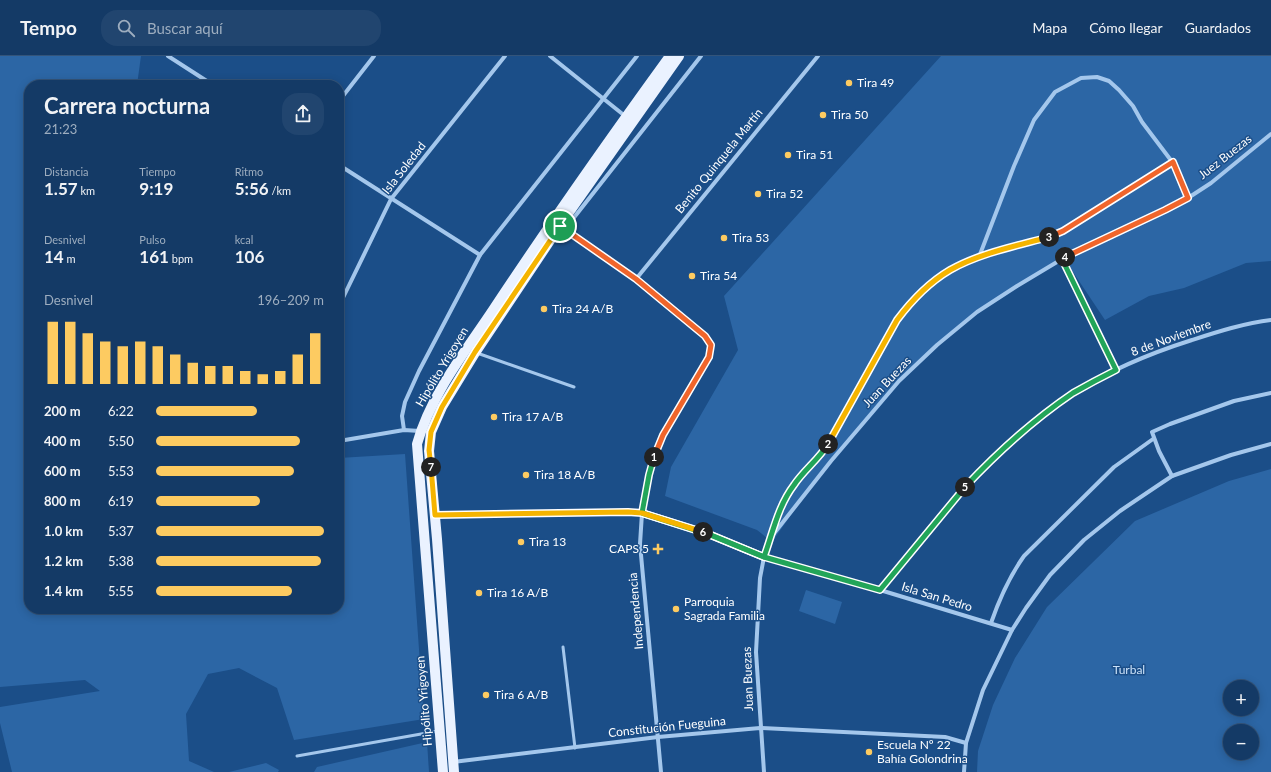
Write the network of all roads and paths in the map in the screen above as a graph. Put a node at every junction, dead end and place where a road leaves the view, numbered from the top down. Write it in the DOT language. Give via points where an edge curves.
graph roads {
  1 [pos="168,56"];
  2 [pos="374,56"];
  3 [pos="505,56"];
  4 [pos="550,56"];
  5 [pos="638,56"];
  6 [pos="670,56"];
  7 [pos="679,56"];
  8 [pos="701,56"];
  9 [pos="818,56"];
  10 [pos="205,80"];
  11 [pos="344,95"];
  12 [pos="604,99"];
  13 [pos="629,119"];
  14 [pos="1271,134"];
  15 [pos="1173,162"];
  16 [pos="344,168"];
  17 [pos="1188,198"];
  18 [pos="391,199"];
  19 [pos="562,227"];
  20 [pos="480,254"];
  21 [pos="979,257"];
  22 [pos="1062,259"];
  23 [pos="636,279"];
  24 [pos="344,296"];
  25 [pos="1271,320"];
  26 [pos="475,352"];
  27 [pos="1116,370"];
  28 [pos="574,387"];
  29 [pos="1271,393"];
  30 [pos="404,430"];
  31 [pos="421,432"];
  32 [pos="1153,439"];
  33 [pos="344,440"];
  34 [pos="1271,444"];
  35 [pos="1172,476"];
  36 [pos="642,513"];
  37 [pos="435,515"];
  38 [pos="772,536"];
  39 [pos="764,557"];
  40 [pos="880,590"];
  41 [pos="991,623"];
  42 [pos="1012,630"];
  43 [pos="563,647"];
  44 [pos="760,728"];
  45 [pos="440,731"];
  46 [pos="658,737"];
  47 [pos="966,743"];
  48 [pos="575,748"];
  49 [pos="297,756"];
  50 [pos="443,767"];
  51 [pos="454,767"];
  52 [pos="661,772"];
  53 [pos="764,772"];
  54 [pos="964,772"];
  1 -- 10 [label="street"];
  2 -- 11 [label="street"];
  3 -- 18 [label="street, Isla Soledad"];
  4 -- 12 [label="street"];
  5 -- 12 [label="street"];
  6 -- 13 [label="main road, Hipólito Yrigoyen"];
  7 -- 13 [label="main road, Hipólito Yrigoyen"];
  8 -- 19 [label="street"];
  9 -- 23 [label="street, Benito Quinquela Martín"];
  12 -- 13 [label="street"];
  12 -- 20 [label="street"];
  13 -- 19 [label="main road, Hipólito Yrigoyen"];
  13 -- 31 [label="main road, Hipólito Yrigoyen" via="542,237 446,382"];
  14 -- 17 [label="street, Juez Buezas" via="1211,183"];
  15 -- 17 [label="street"];
  15 -- 21 [label="street" via="1051,237"];
  15 -- 21 [label="street" via="1119,90 1109,81 1097,77 1081,78 1055,92 1034,120"];
  16 -- 18 [label="street"];
  17 -- 22 [label="street, Juez Buezas"];
  18 -- 20 [label="street"];
  18 -- 24 [label="street, Isla Soledad"];
  19 -- 23 [label="street"];
  19 -- 26 [label="main road, Hipólito Yrigoyen"];
  20 -- 30 [label="street" via="419,371 402,416"];
  21 -- 38 [label="street" via="950,270 928,286 897,320 825,448 785,498"];
  22 -- 27 [label="street"];
  22 -- 38 [label="street, Juan Buezas" via="977,312 899,381"];
  23 -- 36 [label="street, Independencia" via="705,336 711,345 709,357 663,435 656,452"];
  25 -- 27 [label="street, 8 de Noviembre" via="1174,346"];
  26 -- 28 [label="lane"];
  26 -- 37 [label="main road, Hipólito Yrigoyen" via="442,407 431,432 429,450"];
  27 -- 40 [label="street, 8 de Noviembre" via="1068,397 993,458 954,499"];
  29 -- 32 [label="street" via="1234,401 1170,424 1152,432"];
  30 -- 31 [label="street"];
  30 -- 33 [label="street"];
  31 -- 45 [label="main road, Hipólito Yrigoyen" via="417,444"];
  32 -- 35 [label="street"];
  32 -- 41 [label="street" via="1114,467 1024,556 1013,572"];
  34 -- 35 [label="street" via="1230,455"];
  35 -- 42 [label="street" via="1120,511 1084,540 1050,575"];
  36 -- 37 [label="street"];
  36 -- 39 [label="street, Isla San Pedro" via="711,535"];
  36 -- 46 [label="street, Independencia" via="640,544"];
  37 -- 51 [label="main road, Hipólito Yrigoyen"];
  38 -- 39 [label="street, Juan Buezas"];
  39 -- 40 [label="street, Isla San Pedro"];
  39 -- 44 [label="street, Juan Buezas" via="760,578 756,652"];
  40 -- 41 [label="street, Isla San Pedro"];
  41 -- 42 [label="street, Isla San Pedro"];
  42 -- 47 [label="street" via="983,690"];
  43 -- 48 [label="lane"];
  44 -- 46 [label="street, Constitución Fueguina"];
  44 -- 47 [label="street, Constitución Fueguina" via="945,736"];
  44 -- 53 [label="street, Juan Buezas"];
  45 -- 49 [label="lane"];
  45 -- 50 [label="main road, Hipólito Yrigoyen"];
  46 -- 48 [label="street, Constitución Fueguina"];
  46 -- 52 [label="street, Independencia"];
  47 -- 54 [label="street"];
  48 -- 51 [label="street, Constitución Fueguina"];
  50 -- 51 [label="street, Constitución Fueguina"];
}
